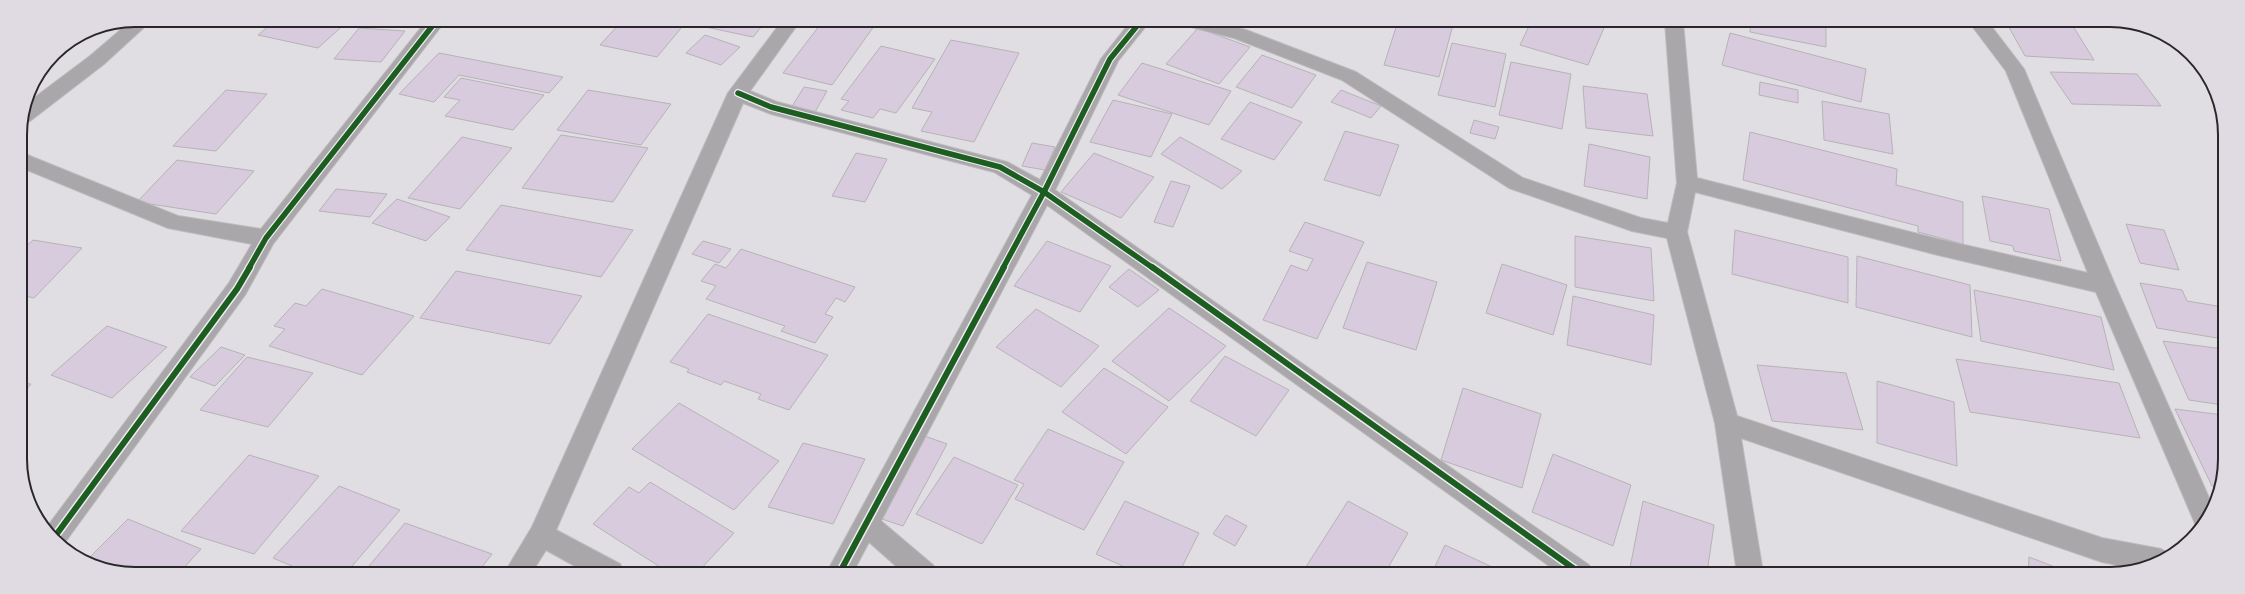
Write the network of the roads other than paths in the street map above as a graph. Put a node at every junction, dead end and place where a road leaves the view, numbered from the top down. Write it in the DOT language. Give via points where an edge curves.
graph roads {
  1 [pos="135,27"];
  2 [pos="432,27"];
  3 [pos="787,27"];
  4 [pos="1136,27"];
  5 [pos="1213,27"];
  6 [pos="1674,27"];
  7 [pos="1982,27"];
  8 [pos="738,93"];
  9 [pos="30,111"];
  10 [pos="27,162"];
  11 [pos="1687,183"];
  12 [pos="1044,192"];
  13 [pos="1676,232"];
  14 [pos="266,238"];
  15 [pos="2104,285"];
  16 [pos="1727,423"];
  17 [pos="2203,514"];
  18 [pos="866,524"];
  19 [pos="57,533"];
  20 [pos="541,535"];
  21 [pos="2151,559"];
  22 [pos="521,567"];
  23 [pos="602,567"];
  24 [pos="843,567"];
  25 [pos="917,567"];
  26 [pos="1572,567"];
  27 [pos="1749,567"];
  1 -- 9 [label="street" via="97,60"];
  2 -- 14 [label="street"];
  3 -- 8 [label="street"];
  4 -- 12 [label="street" via="1110,59"];
  5 -- 13 [label="street" via="1240,34 1349,76 1516,183 1639,226"];
  6 -- 11 [label="street"];
  7 -- 15 [label="street" via="2015,68"];
  8 -- 12 [label="street" via="771,107 1000,167"];
  8 -- 20 [label="street"];
  10 -- 14 [label="street" via="175,223"];
  11 -- 13 [label="street"];
  11 -- 15 [label="street" via="1938,247"];
  12 -- 18 [label="street"];
  12 -- 26 [label="street"];
  13 -- 16 [label="street"];
  14 -- 19 [label="street" via="237,289"];
  15 -- 17 [label="street"];
  16 -- 21 [label="street" via="2102,550"];
  16 -- 27 [label="street"];
  18 -- 24 [label="street"];
  18 -- 25 [label="street"];
  20 -- 22 [label="street"];
  20 -- 23 [label="street"];
}
